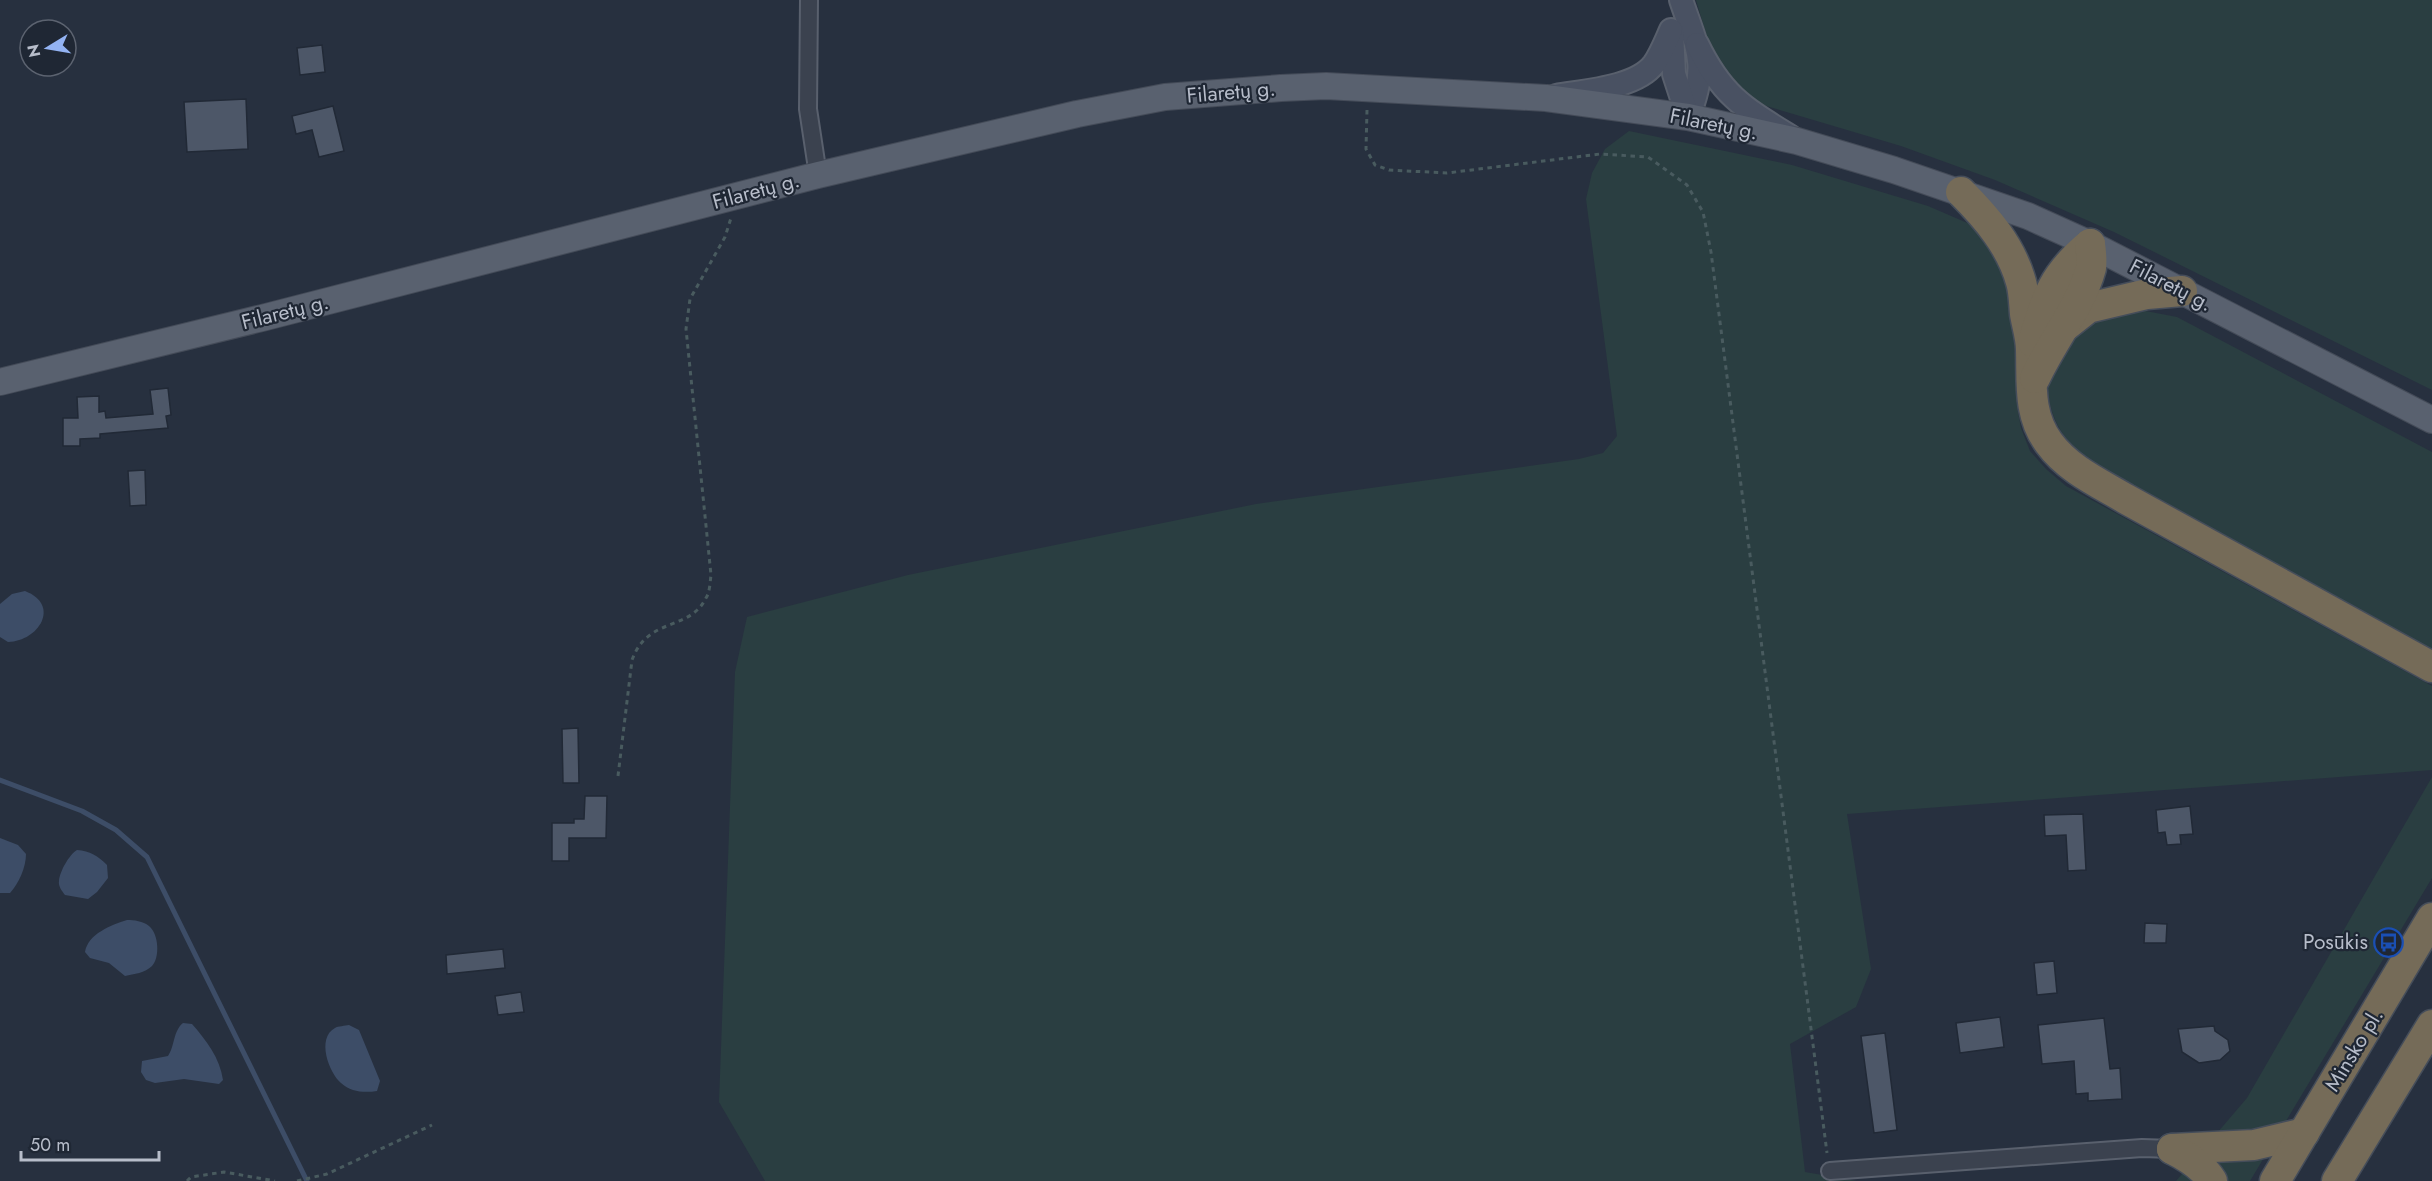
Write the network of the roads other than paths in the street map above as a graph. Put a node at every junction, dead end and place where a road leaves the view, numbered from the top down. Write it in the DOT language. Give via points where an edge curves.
graph roads {
  1 [pos="808,0"];
  2 [pos="1674,0"];
  3 [pos="1681,0"];
  4 [pos="1671,30"];
  5 [pos="1697,44"];
  6 [pos="1546,98"];
  7 [pos="1688,117"];
  8 [pos="1797,141"];
  9 [pos="818,175"];
  10 [pos="1961,192"];
  11 [pos="2090,244"];
  12 [pos="2182,291"];
  13 [pos="2061,329"];
  14 [pos="2031,347"];
  15 [pos="0,382"];
  16 [pos="2031,387"];
  17 [pos="2432,420"];
  18 [pos="2432,667"];
  19 [pos="2432,918"];
  20 [pos="2432,1025"];
  21 [pos="2304,1133"];
  22 [pos="2172,1149"];
  23 [pos="1830,1171"];
  24 [pos="2212,1181"];
  25 [pos="2275,1181"];
  26 [pos="2337,1181"];
  1 -- 9 [label="street" via="808,109"];
  2 -- 4 [label="main road"];
  3 -- 5 [label="main road"];
  4 -- 6 [label="main road" via="1653,65 1641,74 1626,82"];
  4 -- 7 [label="main road" via="1674,74"];
  5 -- 7 [label="main road" via="1700,81"];
  5 -- 8 [label="main road" via="1717,80 1730,94 1746,109"];
  6 -- 7 [label="main road, Filaretų g."];
  6 -- 9 [label="main road, Filaretų g." via="1367,87 1281,88 1165,98 1077,114"];
  7 -- 8 [label="main road, Filaretų g."];
  8 -- 10 [label="main road, Filaretų g."];
  9 -- 15 [label="main road, Filaretų g."];
  10 -- 11 [label="main road, Filaretų g."];
  10 -- 14 [label="highway" via="1986,218 2016,265"];
  11 -- 12 [label="main road, Filaretų g."];
  11 -- 13 [label="highway" via="2091,265"];
  11 -- 14 [label="highway" via="2059,274"];
  12 -- 13 [label="highway" via="2147,294 2088,308"];
  12 -- 17 [label="main road, Filaretų g."];
  13 -- 16 [label="highway"];
  14 -- 16 [label="highway"];
  16 -- 18 [label="highway" via="2038,424 2059,455 2078,471"];
  19 -- 21 [label="highway, Minsko pl."];
  20 -- 26 [label="highway"];
  21 -- 22 [label="highway" via="2253,1145"];
  21 -- 25 [label="highway, Minsko pl."];
  22 -- 23 [label="street"];
  22 -- 24 [label="highway" via="2207,1172"];
}
